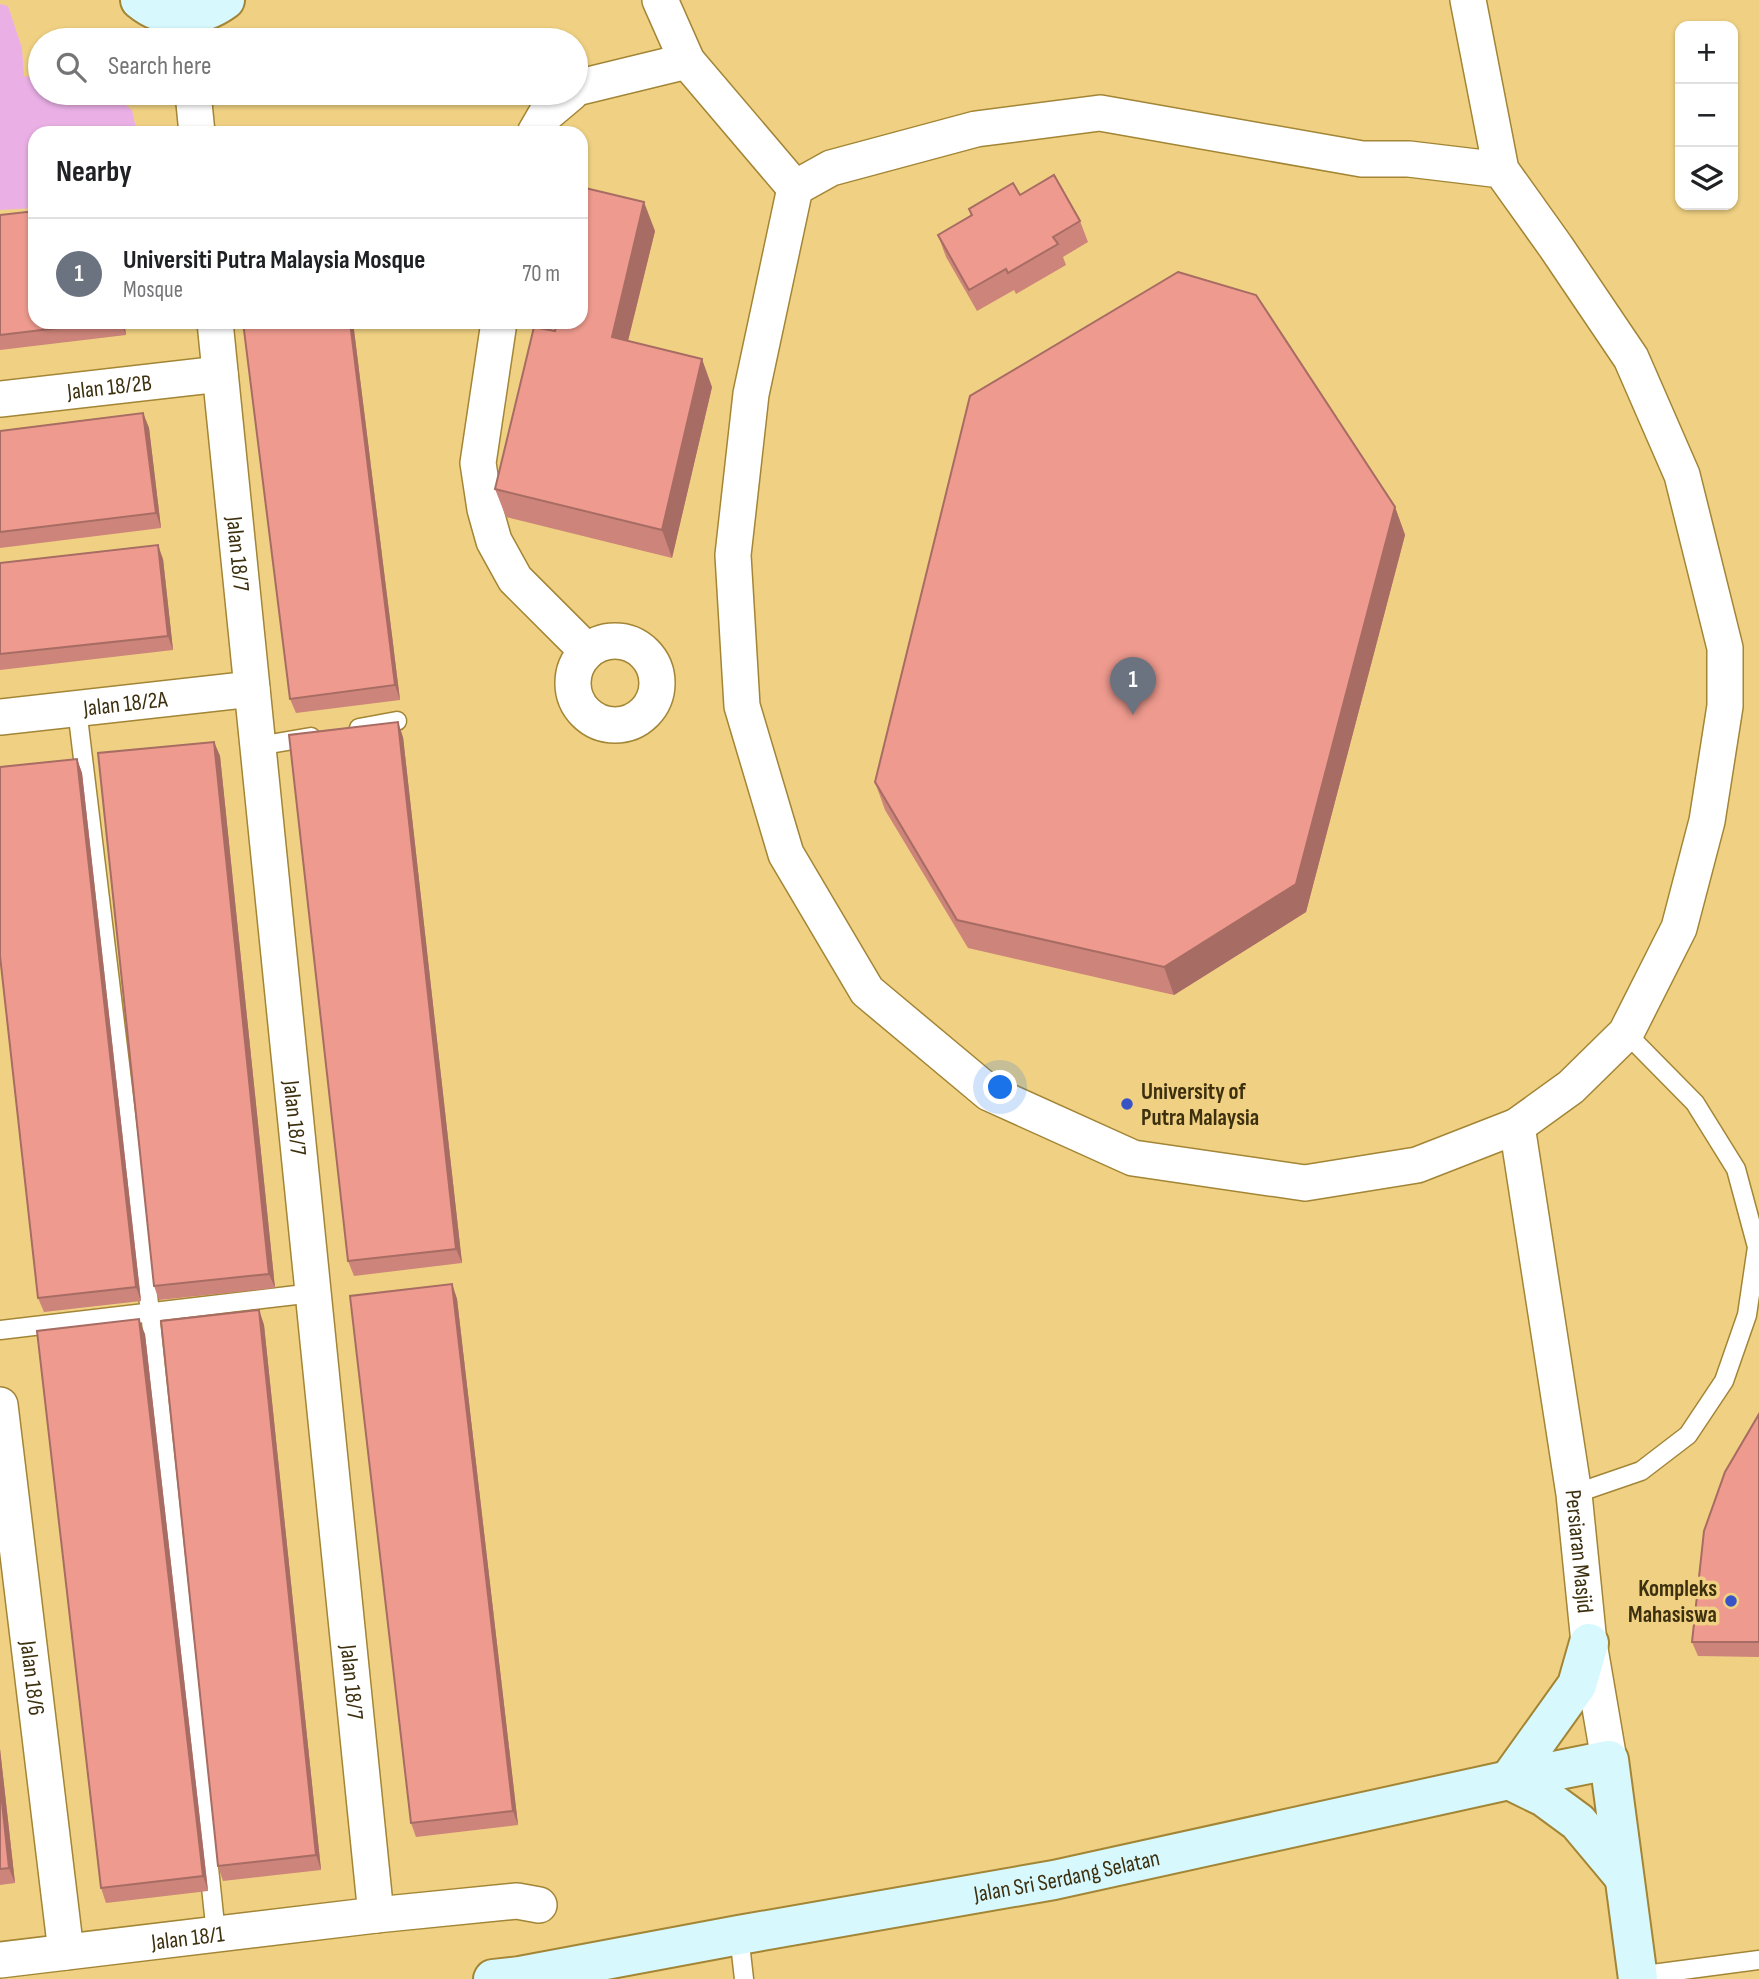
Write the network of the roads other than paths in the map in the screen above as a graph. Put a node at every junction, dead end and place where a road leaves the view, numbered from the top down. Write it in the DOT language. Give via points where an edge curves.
graph roads {
  1 [pos="139,0"];
  2 [pos="225,0"];
  3 [pos="660,0"];
  4 [pos="1468,0"];
  5 [pos="187,28"];
  6 [pos="687,61"];
  7 [pos="588,85"];
  8 [pos="194,105"];
  9 [pos="556,105"];
  10 [pos="196,126"];
  11 [pos="539,126"];
  12 [pos="1501,170"];
  13 [pos="795,188"];
  14 [pos="216,329"];
  15 [pos="498,329"];
  16 [pos="219,374"];
  17 [pos="0,399"];
  18 [pos="587,652"];
  19 [pos="252,689"];
  20 [pos="77,709"];
  21 [pos="0,717"];
  22 [pos="397,721"];
  23 [pos="258,747"];
  24 [pos="1626,1033"];
  25 [pos="1517,1126"];
  26 [pos="313,1293"];
  27 [pos="150,1312"];
  28 [pos="0,1330"];
  29 [pos="0,1405"];
  30 [pos="1574,1494"];
  31 [pos="1589,1643"];
  32 [pos="1609,1760"];
  33 [pos="1509,1780"];
  34 [pos="1624,1877"];
  35 [pos="539,1905"];
  36 [pos="376,1914"];
  37 [pos="216,1934"];
  38 [pos="739,1935"];
  39 [pos="66,1952"];
  40 [pos="0,1960"];
  41 [pos="1759,1960"];
  42 [pos="511,1978"];
  43 [pos="1637,1978"];
  44 [pos="744,1979"];
  1 -- 5 [label="street"];
  2 -- 5 [label="street" via="201,13"];
  3 -- 6 [label="street"];
  4 -- 12 [label="street"];
  6 -- 7 [label="street"];
  6 -- 13 [label="street"];
  8 -- 10 [label="street"];
  9 -- 11 [label="street"];
  12 -- 13 [label="street" via="1409,159 1362,159 1100,113 976,129 831,168"];
  12 -- 24 [label="street" via="1631,358 1682,475 1725,648 1725,706 1707,821 1679,929"];
  13 -- 25 [label="street" via="751,394 733,555 742,706 786,853 867,991 989,1093 1133,1158 1305,1183 1417,1166"];
  14 -- 16 [label="street, Jalan 18/7"];
  15 -- 18 [label="street" via="478,463 485,509 494,541 515,579"];
  16 -- 17 [label="street, Jalan 18/2B"];
  16 -- 19 [label="street, Jalan 18/7"];
  19 -- 20 [label="street, Jalan 18/2A"];
  19 -- 23 [label="street, Jalan 18/7"];
  20 -- 21 [label="street, Jalan 18/2A"];
  20 -- 27 [label="lane"];
  22 -- 23 [label="lane"];
  23 -- 26 [label="street, Jalan 18/7"];
  24 -- 25 [label="street" via="1571,1087"];
  24 -- 30 [label="lane" via="1695,1103 1736,1170 1757,1247 1747,1315 1724,1381 1688,1435 1641,1471"];
  25 -- 30 [label="street, Persiaran Masjid"];
  26 -- 27 [label="lane"];
  26 -- 36 [label="street, Jalan 18/7"];
  27 -- 28 [label="lane"];
  27 -- 37 [label="lane"];
  29 -- 39 [label="street, Jalan 18/6"];
  30 -- 31 [label="street, Persiaran Masjid"];
  31 -- 32 [label="street, Persiaran Masjid"];
  31 -- 33 [label="street" via="1577,1685"];
  32 -- 33 [label="street, Jalan Sri Serdang Selatan"];
  32 -- 34 [label="street, Persiaran Masjid"];
  33 -- 34 [label="street" via="1544,1797 1578,1822"];
  33 -- 38 [label="street, Jalan Sri Serdang Selatan" via="1054,1880"];
  34 -- 43 [label="street, Persiaran Masjid"];
  35 -- 36 [label="street, Jalan 18/1" via="517,1901"];
  36 -- 37 [label="street, Jalan 18/1"];
  37 -- 39 [label="street, Jalan 18/1"];
  38 -- 42 [label="street, Jalan Sri Serdang Selatan"];
  38 -- 44 [label="lane"];
  39 -- 40 [label="street, Jalan 18/1"];
  41 -- 43 [label="lane"];
}
